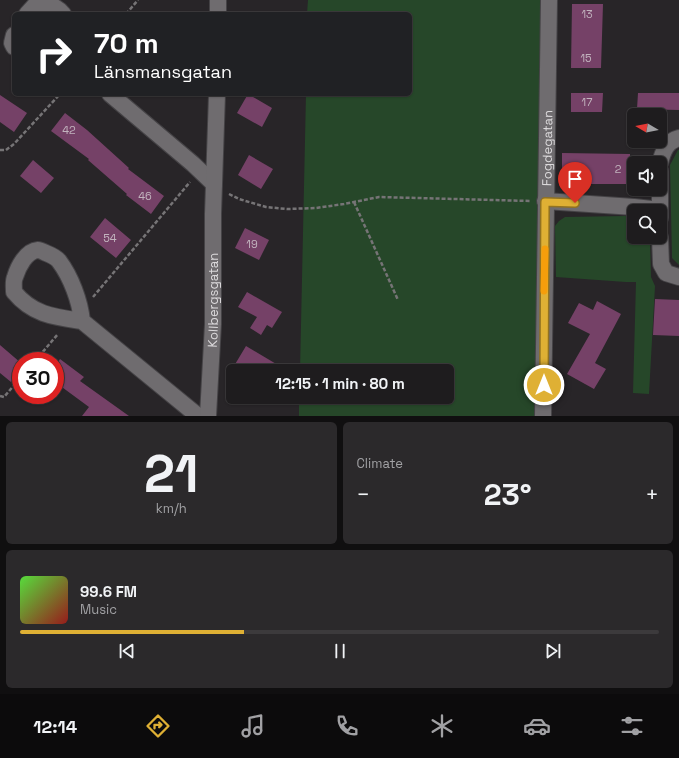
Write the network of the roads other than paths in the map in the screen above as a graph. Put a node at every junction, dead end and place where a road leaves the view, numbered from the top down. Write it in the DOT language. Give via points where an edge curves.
graph roads {
  1 [pos="218,0"];
  2 [pos="548,0"];
  3 [pos="29,12"];
  4 [pos="61,12"];
  5 [pos="218,12"];
  6 [pos="112,96"];
  7 [pos="217,96"];
  8 [pos="679,138"];
  9 [pos="662,156"];
  10 [pos="214,184"];
  11 [pos="545,202"];
  12 [pos="627,207"];
  13 [pos="660,244"];
  14 [pos="679,277"];
  15 [pos="78,317"];
  16 [pos="198,416"];
  17 [pos="208,416"];
  18 [pos="543,416"];
  1 -- 5 [label="street"];
  2 -- 11 [label="street, Fogdegatan"];
  3 -- 4 [label="street" via="37,3 47,4"];
  6 -- 10 [label="street"];
  7 -- 10 [label="street, Kollbergsgatan"];
  8 -- 9 [label="street" via="669,142"];
  10 -- 17 [label="street, Kollbergsgatan"];
  11 -- 12 [label="street"];
  11 -- 18 [label="street, Fogdegatan"];
  13 -- 14 [label="street" via="661,264 666,273"];
  15 -- 16 [label="street"];
}
